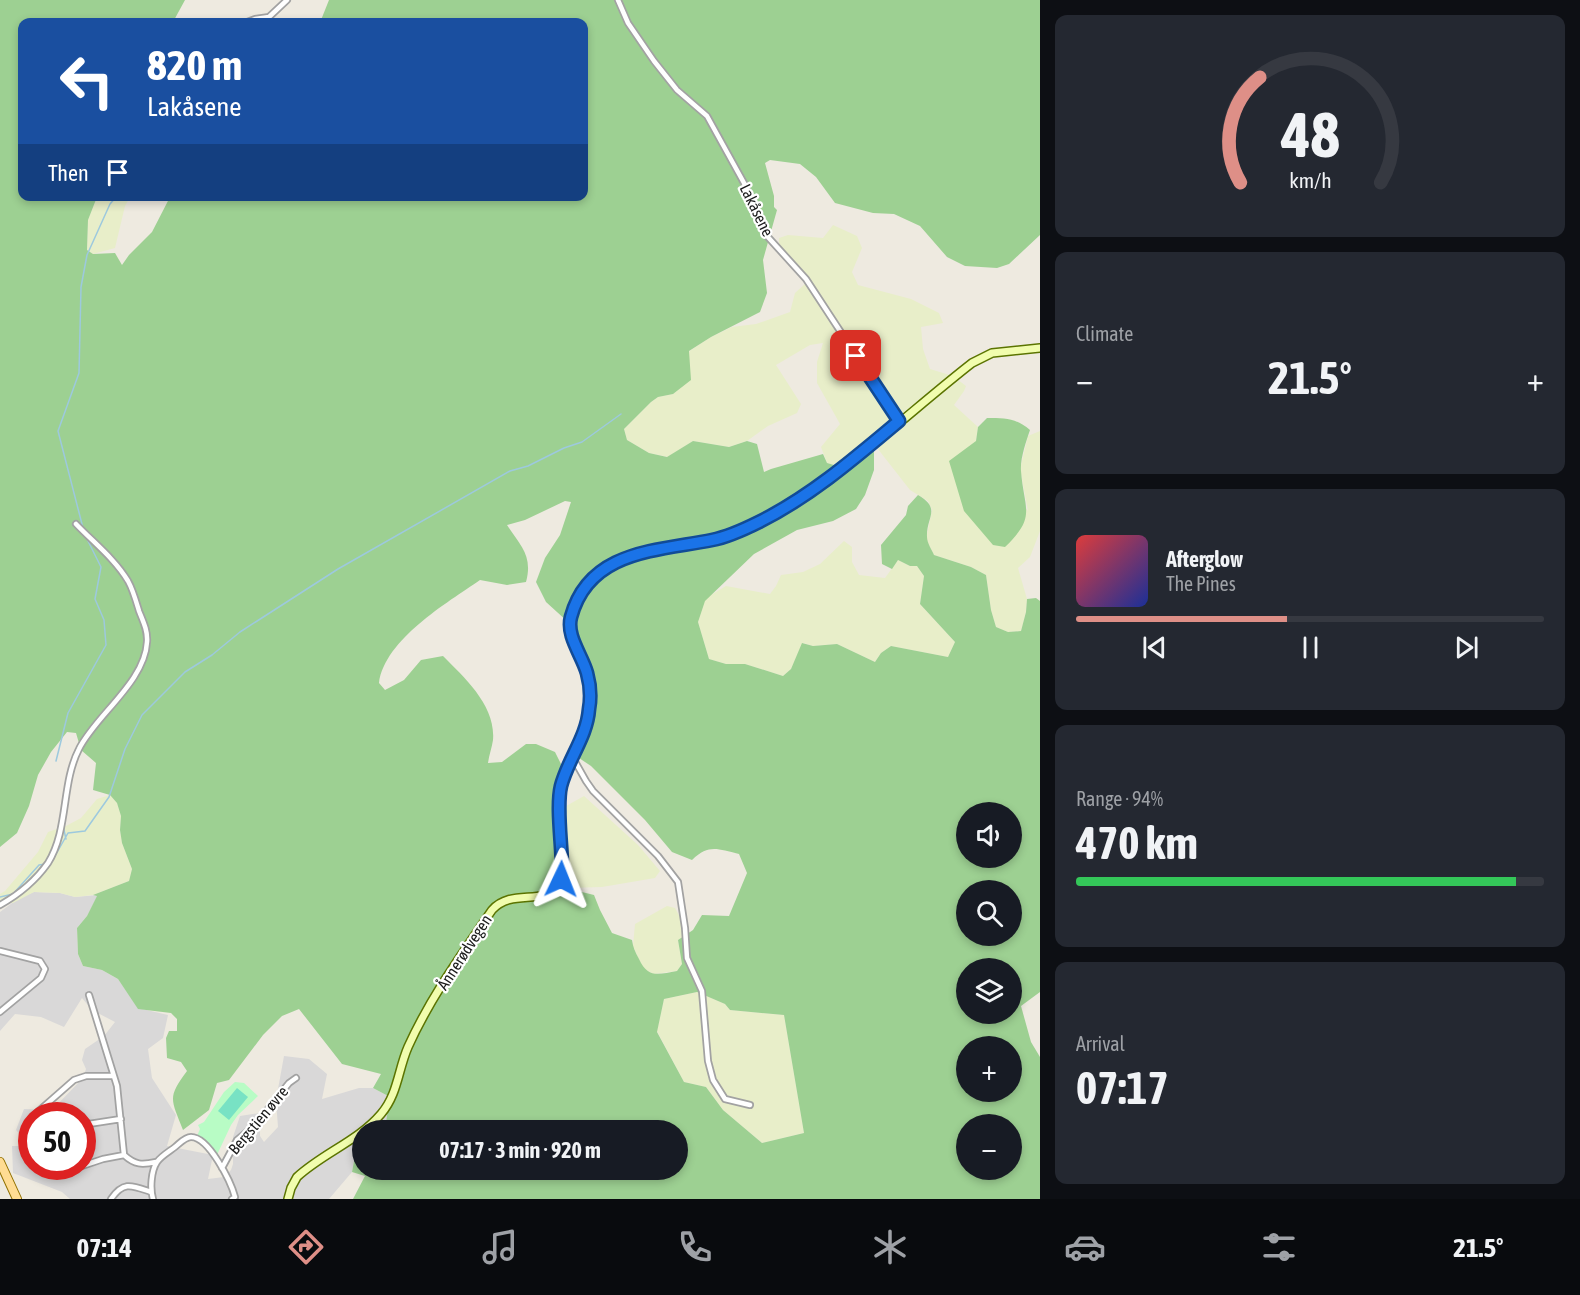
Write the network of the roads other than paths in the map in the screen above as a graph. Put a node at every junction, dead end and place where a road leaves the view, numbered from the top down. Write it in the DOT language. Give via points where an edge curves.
graph roads {
  1 [pos="287,0"];
  2 [pos="618,0"];
  3 [pos="270,18"];
  4 [pos="1040,348"];
  5 [pos="899,421"];
  6 [pos="76,524"];
  7 [pos="573,758"];
  8 [pos="0,905"];
  9 [pos="0,951"];
  10 [pos="89,995"];
  11 [pos="0,1012"];
  12 [pos="113,1076"];
  13 [pos="296,1078"];
  14 [pos="49,1102"];
  15 [pos="750,1105"];
  16 [pos="121,1119"];
  17 [pos="96,1123"];
  18 [pos="124,1155"];
  19 [pos="0,1162"];
  20 [pos="96,1162"];
  21 [pos="156,1162"];
  22 [pos="222,1168"];
  23 [pos="151,1192"];
  24 [pos="233,1198"];
  25 [pos="17,1199"];
  26 [pos="111,1199"];
  27 [pos="153,1199"];
  28 [pos="288,1199"];
  1 -- 3 [label="street"];
  2 -- 5 [label="street, Lakåsene" via="628,23 654,61 677,90 707,116 744,183 767,236 806,279"];
  4 -- 5 [label="main road, Ånnerødvegen" via="992,353 979,359"];
  5 -- 7 [label="main road, Ånnerødvegen" via="815,489 759,522 713,540 631,556 609,564 592,578 570,624 590,688 587,723"];
  6 -- 8 [label="street" via="129,583 145,628 145,652 132,678 80,746 48,862 27,886"];
  7 -- 15 [label="street" via="585,781 678,882 687,958 702,991 713,1080 725,1099"];
  7 -- 28 [label="main road, Ånnerødvegen" via="561,788 562,868 557,887 545,895 506,899 492,910 431,1003 408,1047 387,1107 365,1129 302,1172 293,1182"];
  9 -- 11 [label="street" via="34,959 45,969 41,978"];
  10 -- 12 [label="street"];
  12 -- 14 [label="street" via="92,1075 74,1080"];
  12 -- 16 [label="street"];
  13 -- 22 [label="street, Bergstien øvre" via="237,1140"];
  16 -- 17 [label="street"];
  16 -- 18 [label="street"];
  18 -- 20 [label="street"];
  18 -- 21 [label="street" via="134,1163"];
  19 -- 25 [label="main road"];
  21 -- 22 [label="street" via="193,1137 207,1147"];
  21 -- 23 [label="street"];
  22 -- 24 [label="street, Bergstien øvre"];
  23 -- 26 [label="street" via="125,1186"];
  23 -- 27 [label="street"];
}
